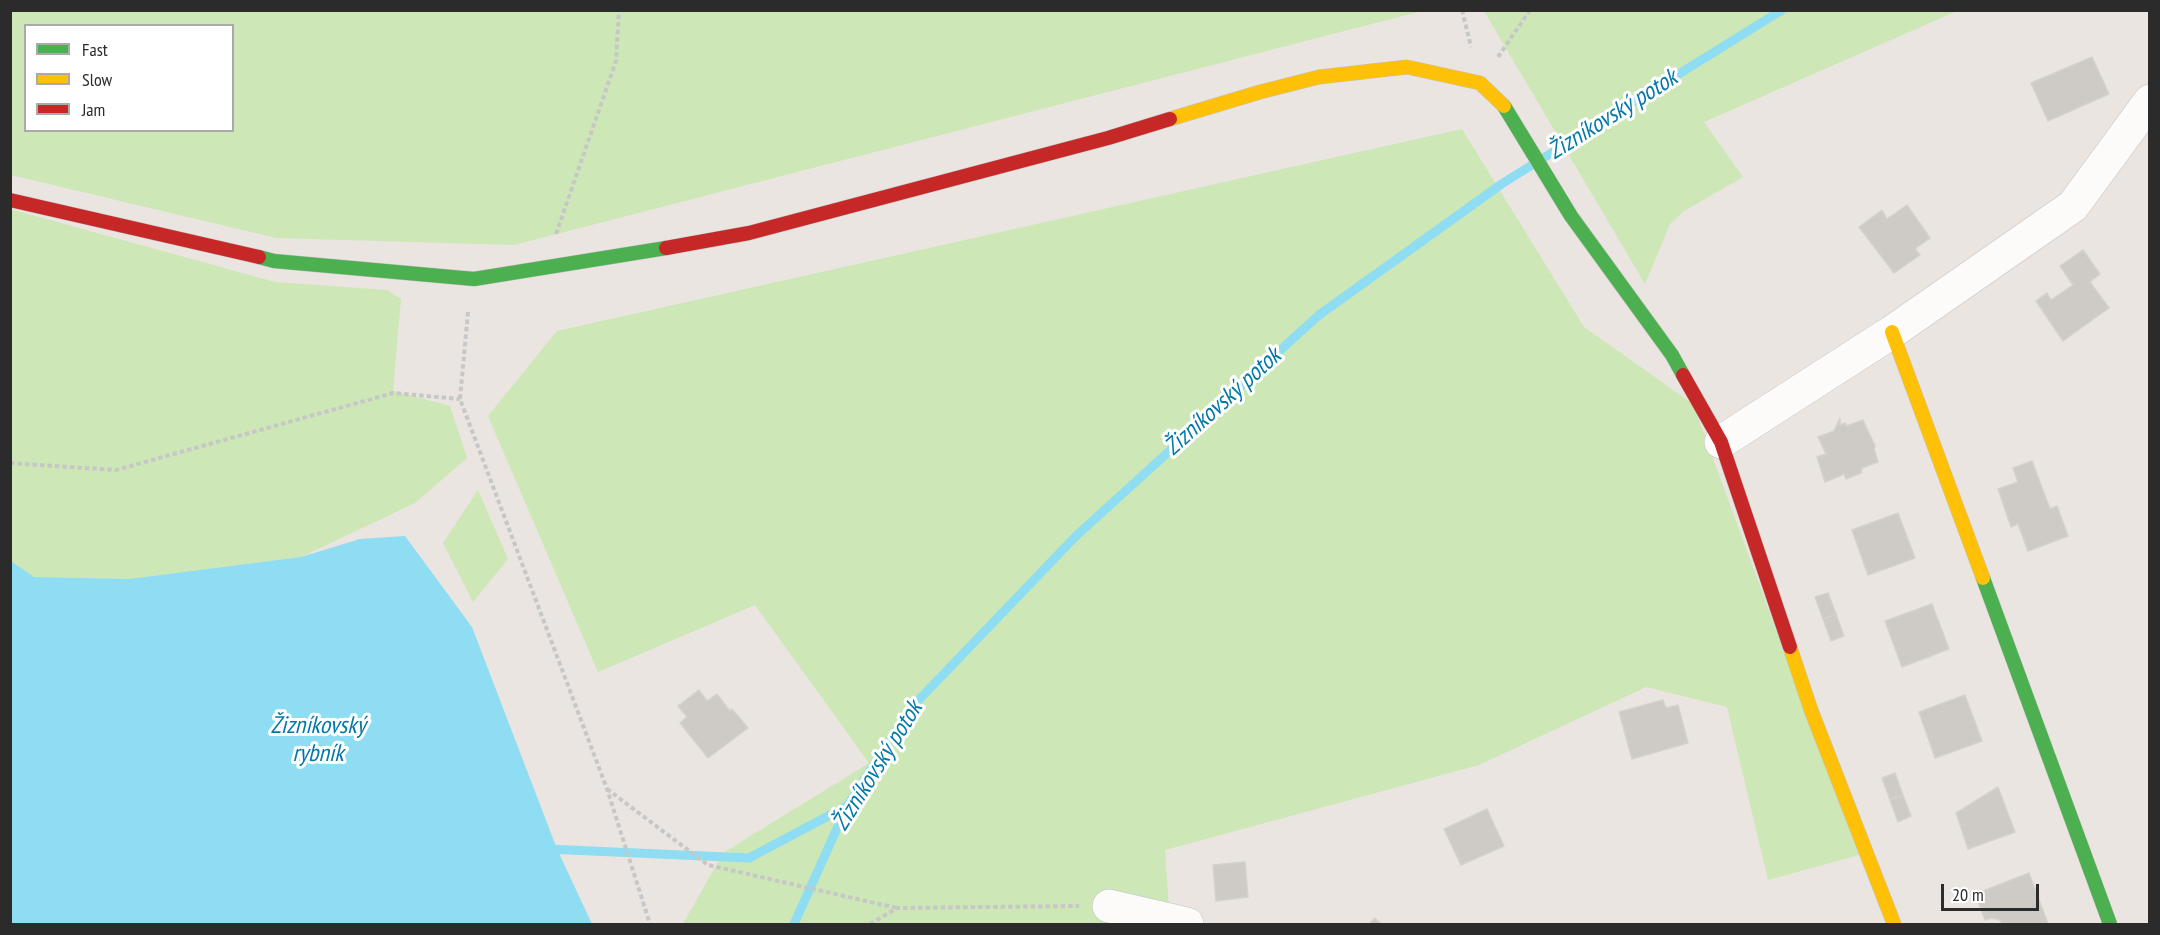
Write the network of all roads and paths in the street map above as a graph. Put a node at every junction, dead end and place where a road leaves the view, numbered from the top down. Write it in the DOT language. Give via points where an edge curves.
graph roads {
  1 [pos="619,10"];
  2 [pos="1530,10"];
  3 [pos="1480,83"];
  4 [pos="2150,100"];
  5 [pos="10,200"];
  6 [pos="544,269"];
  7 [pos="474,279"];
  8 [pos="1892,332"];
  9 [pos="460,399"];
  10 [pos="1721,442"];
  11 [pos="10,463"];
  12 [pos="607,789"];
  13 [pos="1109,906"];
  14 [pos="897,908"];
  15 [pos="650,924"];
  16 [pos="870,924"];
  17 [pos="1187,924"];
  18 [pos="1894,924"];
  19 [pos="2110,924"];
  1 -- 6 [label="path" via="616,61"];
  2 -- 3 [label="path"];
  3 -- 6 [label="street" via="1407,67 1319,77 1108,138 749,233"];
  3 -- 10 [label="street" via="1506,108 1571,216 1672,355"];
  4 -- 8 [label="street" via="2073,206"];
  5 -- 7 [label="street" via="274,261"];
  6 -- 7 [label="street"];
  7 -- 9 [label="path"];
  8 -- 10 [label="street"];
  8 -- 19 [label="street"];
  9 -- 11 [label="path" via="393,393 116,470"];
  9 -- 12 [label="path"];
  10 -- 18 [label="street" via="1811,710"];
  12 -- 14 [label="path" via="708,865"];
  12 -- 15 [label="path"];
  13 -- 14 [label="path"];
  13 -- 17 [label="street"];
  14 -- 16 [label="path"];
}
